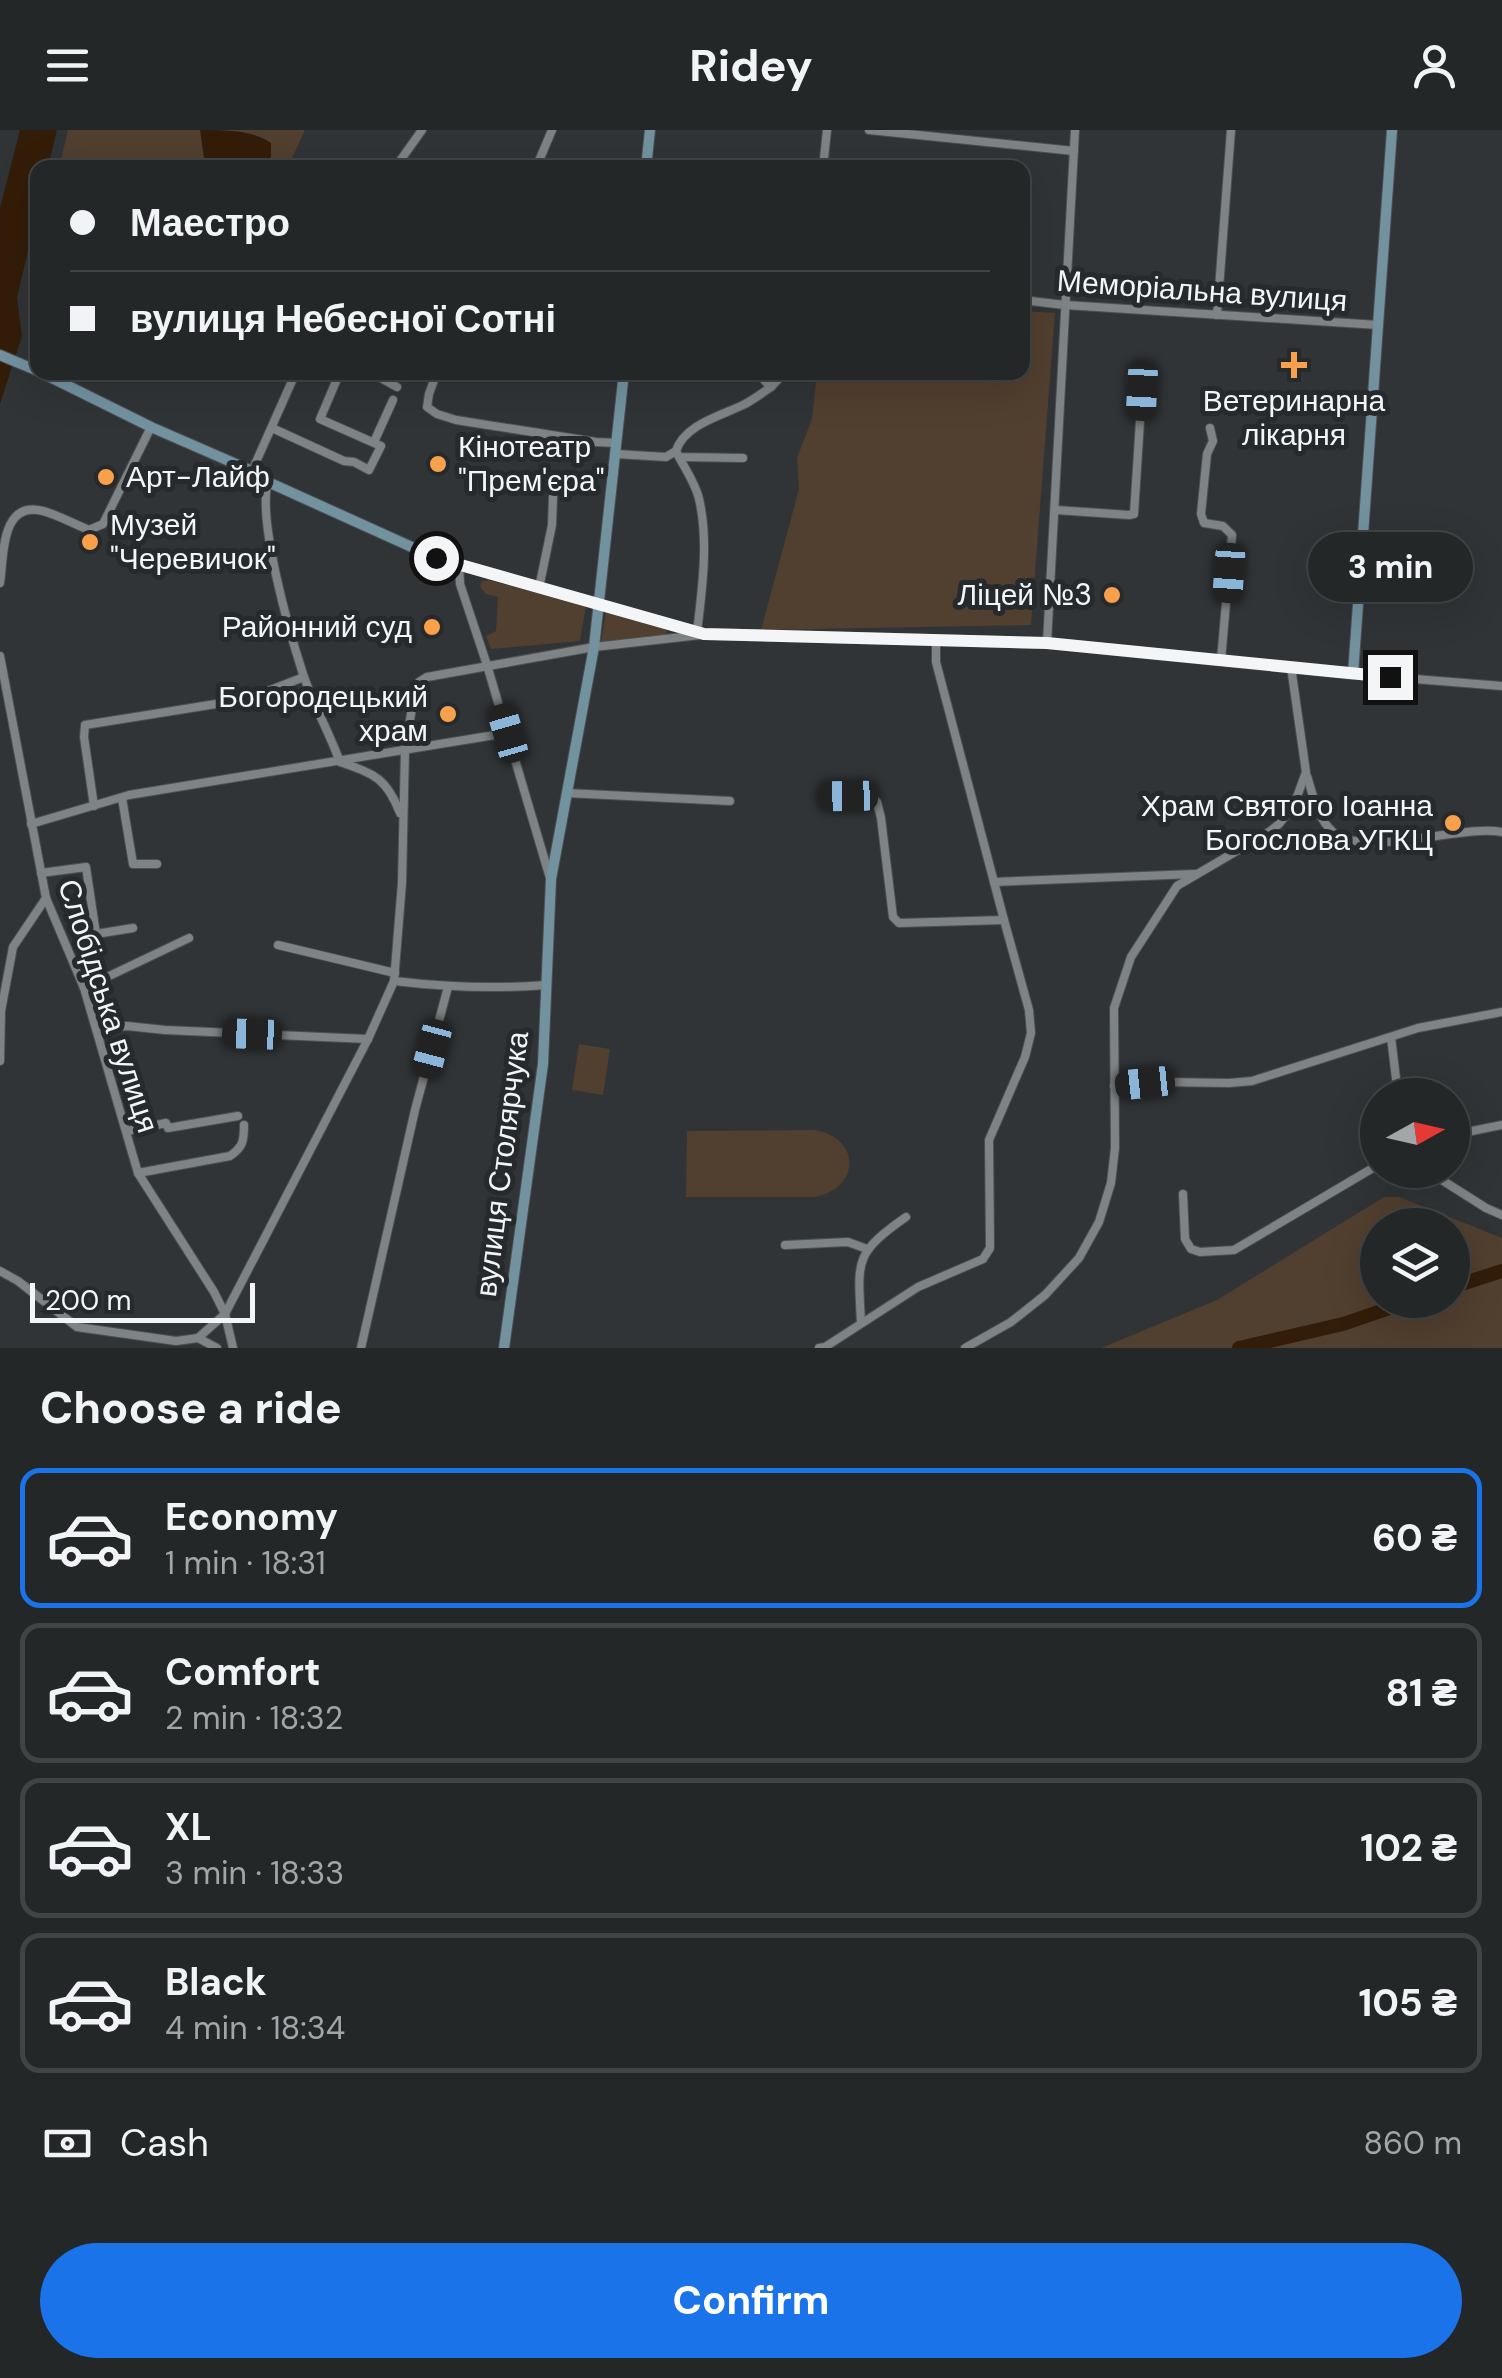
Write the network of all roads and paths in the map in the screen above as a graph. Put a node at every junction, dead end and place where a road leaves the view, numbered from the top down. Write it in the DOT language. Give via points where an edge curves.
graph roads {
  1 [pos="422,130"];
  2 [pos="552,130"];
  3 [pos="650,130"];
  4 [pos="827,130"];
  5 [pos="868,130"];
  6 [pos="1075,130"];
  7 [pos="1231,130"];
  8 [pos="1392,130"];
  9 [pos="1074,151"];
  10 [pos="401,160"];
  11 [pos="539,160"];
  12 [pos="647,160"];
  13 [pos="824,160"];
  14 [pos="1030,301"];
  15 [pos="1064,305"];
  16 [pos="1218,316"];
  17 [pos="1378,325"];
  18 [pos="0,355"];
  19 [pos="30,368"];
  20 [pos="1143,375"];
  21 [pos="55,380"];
  22 [pos="293,380"];
  23 [pos="337,380"];
  24 [pos="384,380"];
  25 [pos="434,380"];
  26 [pos="623,380"];
  27 [pos="764,380"];
  28 [pos="777,380"];
  29 [pos="397,387"];
  30 [pos="771,387"];
  31 [pos="394,400"];
  32 [pos="151,427"];
  33 [pos="272,428"];
  34 [pos="1210,428"];
  35 [pos="374,442"];
  36 [pos="617,448"];
  37 [pos="677,454"];
  38 [pos="743,458"];
  39 [pos="252,471"];
  40 [pos="268,482"];
  41 [pos="553,497"];
  42 [pos="1056,510"];
  43 [pos="459,566"];
  44 [pos="0,584"];
  45 [pos="540,588"];
  46 [pos="600,604"];
  47 [pos="701,633"];
  48 [pos="936,639"];
  49 [pos="1047,643"];
  50 [pos="594,647"];
  51 [pos="0,656"];
  52 [pos="1221,660"];
  53 [pos="488,665"];
  54 [pos="1291,667"];
  55 [pos="1353,674"];
  56 [pos="304,677"];
  57 [pos="1502,686"];
  58 [pos="508,733"];
  59 [pos="404,750"];
  60 [pos="340,762"];
  61 [pos="1306,772"];
  62 [pos="566,793"];
  63 [pos="827,796"];
  64 [pos="122,798"];
  65 [pos="730,800"];
  66 [pos="94,806"];
  67 [pos="402,818"];
  68 [pos="31,824"];
  69 [pos="549,831"];
  70 [pos="1502,832"];
  71 [pos="157,864"];
  72 [pos="41,873"];
  73 [pos="1199,874"];
  74 [pos="551,879"];
  75 [pos="994,882"];
  76 [pos="46,898"];
  77 [pos="1004,920"];
  78 [pos="133,928"];
  79 [pos="189,938"];
  80 [pos="278,945"];
  81 [pos="394,977"];
  82 [pos="546,985"];
  83 [pos="448,987"];
  84 [pos="84,988"];
  85 [pos="1502,1012"];
  86 [pos="96,1027"];
  87 [pos="1391,1036"];
  88 [pos="368,1039"];
  89 [pos="0,1061"];
  90 [pos="1396,1078"];
  91 [pos="1114,1086"];
  92 [pos="1502,1124"];
  93 [pos="127,1131"];
  94 [pos="1470,1131"];
  95 [pos="138,1173"];
  96 [pos="1360,1176"];
  97 [pos="1454,1188"];
  98 [pos="1183,1194"];
  99 [pos="1502,1215"];
  100 [pos="906,1216"];
  101 [pos="784,1245"];
  102 [pos="867,1250"];
  103 [pos="0,1271"];
  104 [pos="225,1314"];
  105 [pos="861,1324"];
  106 [pos="198,1338"];
  107 [pos="217,1348"];
  108 [pos="233,1348"];
  109 [pos="361,1348"];
  110 [pos="504,1348"];
  111 [pos="819,1348"];
  112 [pos="966,1348"];
  1 -- 10 [label="street"];
  2 -- 11 [label="street"];
  3 -- 12 [label="street"];
  4 -- 13 [label="street"];
  5 -- 9 [label="street"];
  6 -- 9 [label="street"];
  7 -- 16 [label="street"];
  8 -- 17 [label="street"];
  9 -- 15 [label="street"];
  14 -- 15 [label="street, Меморіальна вулиця"];
  15 -- 16 [label="street, Меморіальна вулиця"];
  15 -- 42 [label="street"];
  16 -- 17 [label="street, Меморіальна вулиця"];
  17 -- 55 [label="street"];
  18 -- 19 [label="street"];
  20 -- 42 [label="street" via="1134,514"];
  21 -- 32 [label="street"];
  22 -- 33 [label="street"];
  23 -- 35 [label="street" via="320,419"];
  24 -- 29 [label="street"];
  25 -- 36 [label="street" via="427,407 437,414"];
  26 -- 36 [label="street, вулиця Столярчука"];
  27 -- 30 [label="street"];
  28 -- 30 [label="street"];
  30 -- 37 [label="street" via="679,440"];
  31 -- 35 [label="street"];
  32 -- 39 [label="street"];
  32 -- 44 [label="street" via="103,524 89,530 38,509 12,518"];
  33 -- 35 [label="street" via="370,470 381,446"];
  33 -- 39 [label="street"];
  34 -- 52 [label="street" via="1201,514 1204,523 1232,535"];
  36 -- 37 [label="street"];
  36 -- 46 [label="street, вулиця Столярчука"];
  37 -- 38 [label="street"];
  37 -- 47 [label="street" via="699,496 702,518"];
  39 -- 40 [label="street"];
  40 -- 43 [label="street"];
  40 -- 56 [label="street" via="271,552"];
  41 -- 45 [label="street"];
  42 -- 49 [label="street"];
  43 -- 45 [label="street"];
  43 -- 53 [label="street"];
  45 -- 46 [label="street"];
  46 -- 47 [label="street"];
  46 -- 50 [label="street, вулиця Столярчука"];
  47 -- 48 [label="street"];
  47 -- 50 [label="street"];
  48 -- 49 [label="street"];
  48 -- 75 [label="street" via="936,662"];
  49 -- 52 [label="street"];
  50 -- 53 [label="street"];
  50 -- 62 [label="street, вулиця Столярчука"];
  51 -- 68 [label="street, Слобідська вулиця"];
  52 -- 54 [label="street"];
  53 -- 58 [label="street"];
  53 -- 59 [label="street" via="419,682"];
  54 -- 55 [label="street"];
  54 -- 61 [label="street"];
  55 -- 57 [label="street"];
  56 -- 60 [label="street"];
  56 -- 66 [label="street" via="248,699 84,725"];
  58 -- 59 [label="street"];
  58 -- 69 [label="street"];
  59 -- 60 [label="street"];
  59 -- 67 [label="street"];
  60 -- 64 [label="street"];
  60 -- 67 [label="street" via="372,773 392,792"];
  61 -- 70 [label="street" via="1324,821 1346,838"];
  61 -- 73 [label="street" via="1279,824"];
  62 -- 65 [label="street"];
  62 -- 69 [label="street, вулиця Столярчука"];
  63 -- 77 [label="street" via="870,795 877,802 899,923"];
  64 -- 66 [label="street"];
  64 -- 71 [label="street" via="134,864"];
  66 -- 68 [label="street"];
  67 -- 81 [label="street"];
  68 -- 72 [label="street, Слобідська вулиця"];
  69 -- 74 [label="street, вулиця Столярчука"];
  69 -- 74 [label="street"];
  72 -- 76 [label="street, Слобідська вулиця"];
  72 -- 78 [label="street" via="86,867 96,934"];
  73 -- 75 [label="street"];
  73 -- 91 [label="street" via="1177,886 1130,957 1114,1008"];
  74 -- 82 [label="street, вулиця Столярчука"];
  75 -- 77 [label="street"];
  76 -- 84 [label="street, Слобідська вулиця"];
  76 -- 89 [label="street" via="12,946"];
  77 -- 105 [label="street" via="1031,1033 989,1140 990,1248 983,1259 918,1287"];
  79 -- 84 [label="street"];
  80 -- 81 [label="street, вулиця Столярчука"];
  81 -- 83 [label="street, вулиця Столярчука"];
  81 -- 88 [label="street"];
  82 -- 83 [label="street, вулиця Столярчука"];
  82 -- 110 [label="street, вулиця Столярчука" via="544,1064"];
  83 -- 109 [label="street"];
  84 -- 86 [label="street, Слобідська вулиця"];
  85 -- 87 [label="street"];
  86 -- 88 [label="street"];
  86 -- 93 [label="street, Слобідська вулиця"];
  87 -- 90 [label="street"];
  87 -- 91 [label="street" via="1252,1081"];
  88 -- 104 [label="street"];
  91 -- 112 [label="street" via="1111,1183 1079,1258 1032,1306"];
  92 -- 94 [label="street"];
  93 -- 95 [label="street, Слобідська вулиця"];
  93 -- 95 [label="street" via="241,1120 244,1142 230,1156"];
  95 -- 104 [label="street, Слобідська вулиця"];
  96 -- 98 [label="street" via="1234,1250 1191,1249"];
  97 -- 99 [label="street"];
  100 -- 102 [label="street"];
  101 -- 102 [label="street" via="848,1242"];
  102 -- 105 [label="street" via="858,1270"];
  103 -- 106 [label="street" via="77,1327"];
  104 -- 106 [label="street"];
  104 -- 108 [label="street, Слобідська вулиця"];
  105 -- 111 [label="street"];
  106 -- 107 [label="street"];
}
